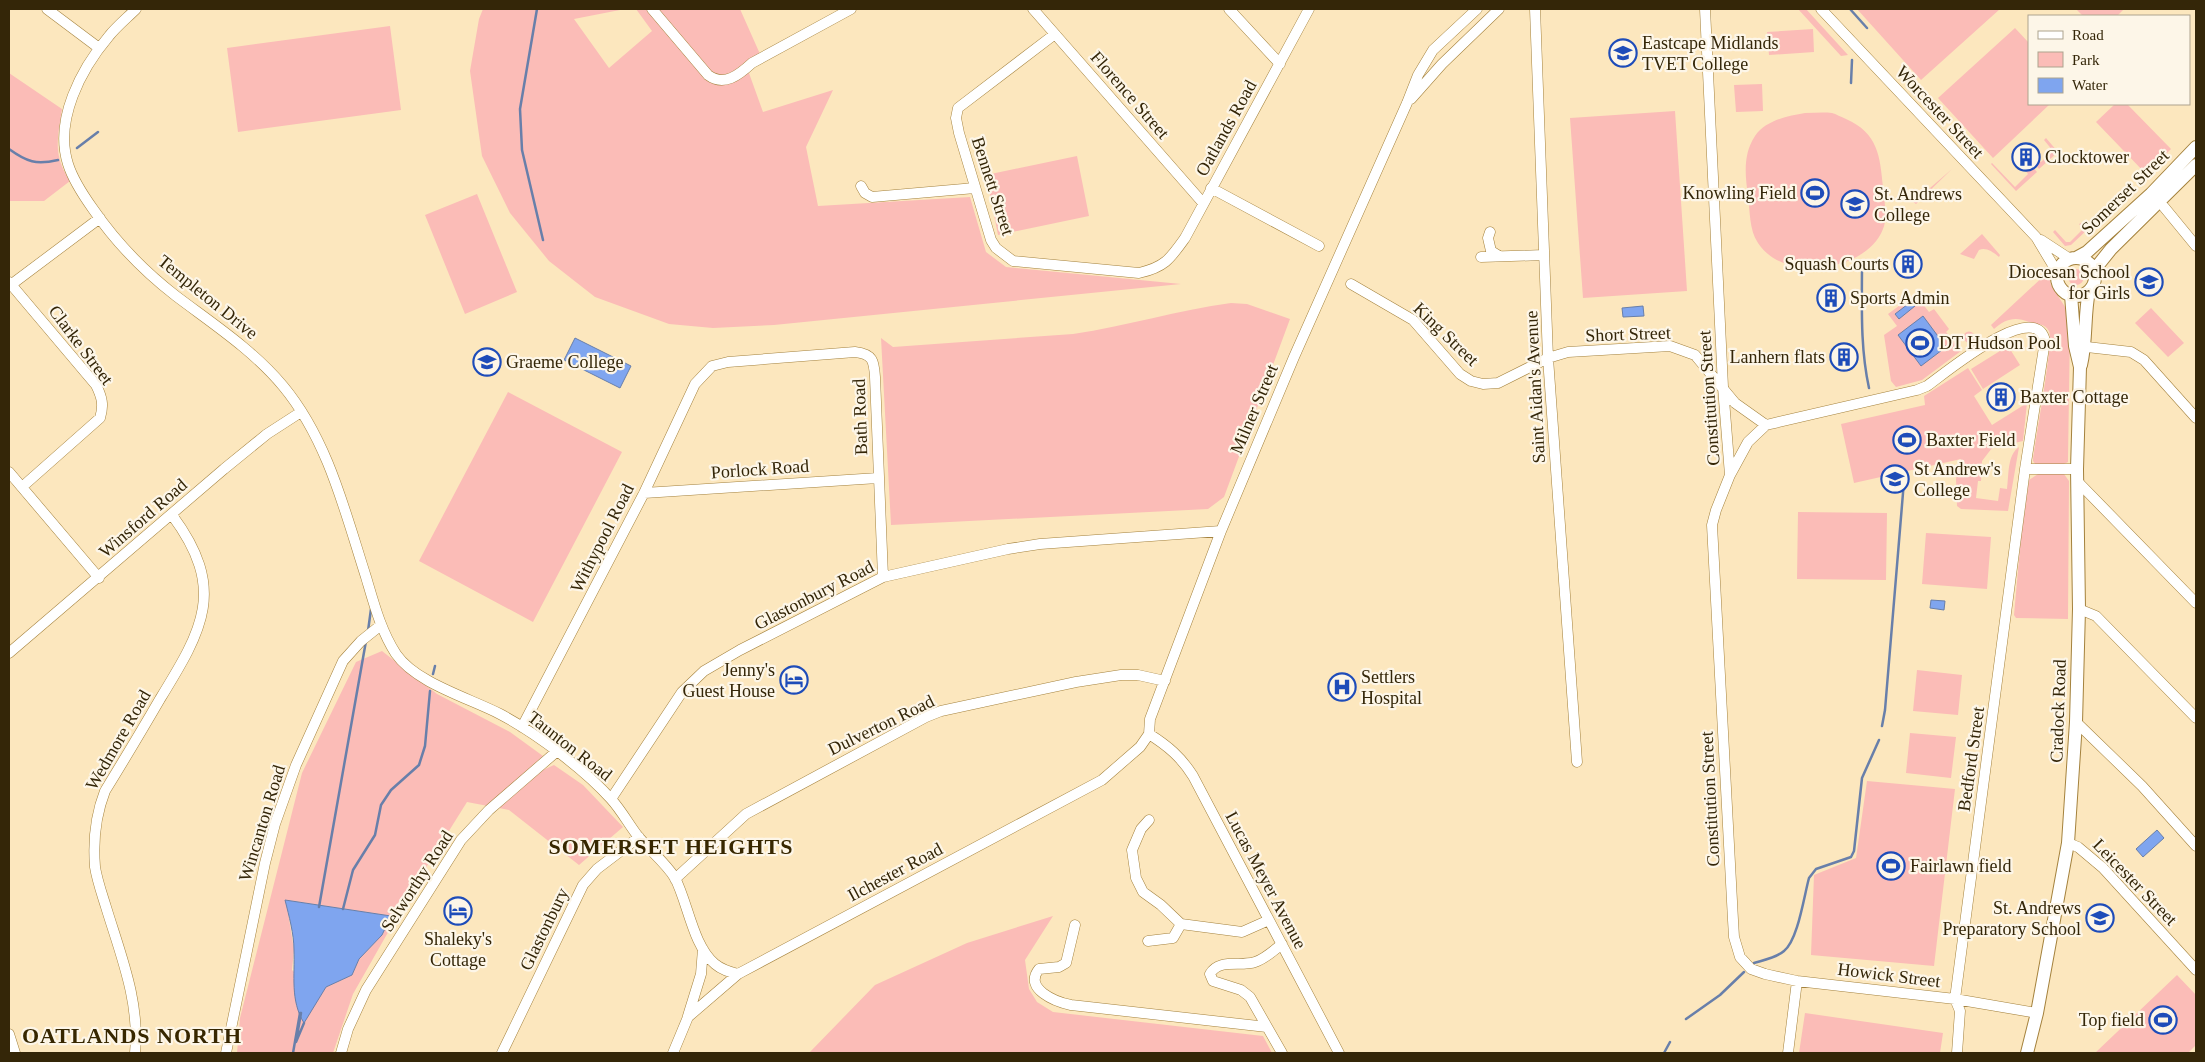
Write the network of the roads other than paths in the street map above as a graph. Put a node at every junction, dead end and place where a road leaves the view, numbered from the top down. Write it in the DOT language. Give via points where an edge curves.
graph roads {
  1 [pos="47,9"];
  2 [pos="136,9"];
  3 [pos="652,9"];
  4 [pos="851,9"];
  5 [pos="1033,9"];
  6 [pos="1229,9"];
  7 [pos="1309,9"];
  8 [pos="1477,9"];
  9 [pos="1499,9"];
  10 [pos="1535,9"];
  11 [pos="1705,9"];
  12 [pos="1821,9"];
  13 [pos="1055,34"];
  14 [pos="99,48"];
  15 [pos="1280,64"];
  16 [pos="1407,104"];
  17 [pos="2196,147"];
  18 [pos="2196,165"];
  19 [pos="861,186"];
  20 [pos="975,188"];
  21 [pos="1211,188"];
  22 [pos="1203,203"];
  23 [pos="2164,208"];
  24 [pos="100,218"];
  25 [pos="1490,232"];
  26 [pos="2036,237"];
  27 [pos="1319,246"];
  28 [pos="2196,246"];
  29 [pos="1544,255"];
  30 [pos="1499,256"];
  31 [pos="1481,257"];
  32 [pos="2074,259"];
  33 [pos="1168,262"];
  34 [pos="2057,272"];
  35 [pos="2094,275"];
  36 [pos="11,283"];
  37 [pos="1351,284"];
  38 [pos="2089,291"];
  39 [pos="2071,295"];
  40 [pos="2080,346"];
  41 [pos="1548,358"];
  42 [pos="712,366"];
  43 [pos="1723,387"];
  44 [pos="301,412"];
  45 [pos="2196,418"];
  46 [pos="1766,425"];
  47 [pos="2025,468"];
  48 [pos="9,472"];
  49 [pos="1730,475"];
  50 [pos="2077,475"];
  51 [pos="878,478"];
  52 [pos="22,487"];
  53 [pos="644,493"];
  54 [pos="172,515"];
  55 [pos="1221,531"];
  56 [pos="883,577"];
  57 [pos="99,578"];
  58 [pos="2196,602"];
  59 [pos="2078,609"];
  60 [pos="381,625"];
  61 [pos="9,654"];
  62 [pos="1165,681"];
  63 [pos="2196,718"];
  64 [pos="2076,722"];
  65 [pos="522,727"];
  66 [pos="1149,734"];
  67 [pos="556,752"];
  68 [pos="1578,762"];
  69 [pos="611,799"];
  70 [pos="1149,820"];
  71 [pos="639,837"];
  72 [pos="2068,843"];
  73 [pos="2196,846"];
  74 [pos="675,878"];
  75 [pos="1269,920"];
  76 [pos="1181,924"];
  77 [pos="1075,925"];
  78 [pos="1148,941"];
  79 [pos="1282,944"];
  80 [pos="703,949"];
  81 [pos="1742,960"];
  82 [pos="2196,970"];
  83 [pos="738,974"];
  84 [pos="1797,981"];
  85 [pos="1955,999"];
  86 [pos="2037,1013"];
  87 [pos="688,1017"];
  88 [pos="1267,1027"];
  89 [pos="9,1034"];
  90 [pos="15,1053"];
  91 [pos="135,1053"];
  92 [pos="226,1053"];
  93 [pos="341,1053"];
  94 [pos="502,1053"];
  95 [pos="673,1053"];
  96 [pos="1282,1053"];
  97 [pos="1339,1053"];
  98 [pos="1788,1053"];
  99 [pos="1957,1053"];
  100 [pos="2027,1053"];
  1 -- 14 [label="street"];
  2 -- 14 [label="street, Templeton Drive"];
  3 -- 4 [label="street" via="708,74 715,80 724,80"];
  5 -- 13 [label="street, Florence Street"];
  6 -- 15 [label="street"];
  7 -- 15 [label="street, Oatlands Road"];
  8 -- 16 [label="street, Milner Street" via="1433,50 1418,75"];
  9 -- 16 [label="street, Milner Street" via="1442,64"];
  10 -- 29 [label="street, Saint Aidan's Avenue"];
  11 -- 43 [label="street, Constitution Street"];
  12 -- 26 [label="street, Worcester Street"];
  13 -- 20 [label="street, Bennett Street" via="958,108 956,118"];
  13 -- 22 [label="street, Florence Street"];
  14 -- 24 [label="street, Templeton Drive" via="82,76 66,116 65,147 71,174"];
  15 -- 21 [label="street, Oatlands Road"];
  16 -- 55 [label="street, Milner Street" via="1294,357"];
  17 -- 32 [label="main road, Somerset Street" via="2151,194 2087,252"];
  18 -- 35 [label="main road, Somerset Street" via="2111,249 2098,264"];
  19 -- 20 [label="street" via="872,198"];
  20 -- 33 [label="street, Bennett Street" via="991,240 1013,261 1139,274"];
  21 -- 22 [label="street, Oatlands Road"];
  21 -- 27 [label="street"];
  22 -- 33 [label="street, Oatlands Road"];
  23 -- 28 [label="street"];
  24 -- 36 [label="street"];
  24 -- 44 [label="street, Templeton Drive" via="173,293 258,358"];
  25 -- 30 [label="street" via="1491,251"];
  26 -- 32 [label="street, Worcester Street"];
  26 -- 34 [label="street, Worcester Street"];
  29 -- 30 [label="street"];
  29 -- 41 [label="street, Saint Aidan's Avenue"];
  30 -- 31 [label="street"];
  32 -- 34 [label="main road, Somerset Street"];
  32 -- 35 [label="main road, Somerset Street" via="2088,262"];
  34 -- 39 [label="main road" via="2060,288"];
  35 -- 38 [label="main road, Somerset Street"];
  36 -- 52 [label="street, Clarke Street" via="96,386 103,408 100,418"];
  37 -- 41 [label="street, King Street" via="1413,320 1460,374 1471,381 1498,384"];
  38 -- 39 [label="main road" via="2083,295"];
  38 -- 40 [label="main road, Cradock Road"];
  39 -- 40 [label="main road, Cradock Road"];
  40 -- 45 [label="street" via="2130,352 2144,360"];
  40 -- 50 [label="main road, Cradock Road"];
  41 -- 43 [label="street, Short Street" via="1568,352 1670,346 1695,355"];
  41 -- 68 [label="street, Saint Aidan's Avenue"];
  42 -- 51 [label="street, Bath Road" via="728,362 865,353 874,366"];
  42 -- 53 [label="street, Withypool Road" via="696,384"];
  43 -- 46 [label="street, Short Street" via="1735,403"];
  43 -- 49 [label="street, Constitution Street"];
  44 -- 54 [label="street, Winsford Road" via="267,434"];
  44 -- 60 [label="street, Templeton Drive" via="319,443 335,482"];
  46 -- 47 [label="street, Bedford Street" via="1917,390 1993,339 2023,328 2037,328 2043,334 2044,352"];
  46 -- 49 [label="street" via="1748,442"];
  47 -- 50 [label="street"];
  47 -- 85 [label="street, Bedford Street"];
  48 -- 52 [label="street"];
  49 -- 81 [label="street, Constitution Street" via="1712,525 1733,920 1737,950"];
  50 -- 58 [label="street"];
  50 -- 59 [label="main road, Cradock Road"];
  51 -- 53 [label="street, Porlock Road"];
  51 -- 56 [label="street, Bath Road"];
  52 -- 57 [label="street"];
  53 -- 65 [label="street, Withypool Road"];
  54 -- 57 [label="street, Winsford Road"];
  54 -- 91 [label="street, Wedmore Road" via="201,570 205,593 202,619 185,660 105,791 96,839 97,878 136,1012"];
  55 -- 56 [label="street, Glastonbury Road" via="1040,544"];
  55 -- 62 [label="street, Milner Street"];
  56 -- 69 [label="street, Glastonbury Road" via="704,671 682,692"];
  57 -- 61 [label="street, Winsford Road"];
  59 -- 63 [label="street" via="2096,616"];
  59 -- 64 [label="main road, Cradock Road"];
  60 -- 65 [label="street, Taunton Road" via="397,655 410,668"];
  60 -- 92 [label="street, Wincanton Road" via="343,661 296,765 265,863"];
  62 -- 66 [label="street, Milner Street" via="1150,719"];
  62 -- 74 [label="street, Dulverton Road" via="1138,675 1076,682 926,717 746,814"];
  64 -- 72 [label="main road, Cradock Road"];
  64 -- 73 [label="street" via="2142,786"];
  65 -- 67 [label="street, Taunton Road"];
  66 -- 75 [label="street, Lucas Meyer Avenue" via="1183,761"];
  66 -- 83 [label="street, Ilchester Road" via="1129,758 1102,780"];
  67 -- 69 [label="street, Taunton Road"];
  67 -- 93 [label="street, Selworthy Road" via="489,810 462,840 366,990"];
  69 -- 71 [label="street, Taunton Road"];
  70 -- 76 [label="street" via="1138,834 1132,850 1136,878 1143,892"];
  71 -- 74 [label="street, Taunton Road"];
  71 -- 94 [label="street, Glastonbury" via="597,869 583,885"];
  72 -- 82 [label="street, Leicester Street" via="2078,847 2103,868"];
  72 -- 86 [label="main road, Cradock Road"];
  74 -- 80 [label="street, Taunton Road"];
  75 -- 76 [label="street" via="1242,932"];
  75 -- 79 [label="street, Lucas Meyer Avenue"];
  76 -- 78 [label="street" via="1173,938"];
  77 -- 88 [label="street" via="1066,963 1036,972 1036,988 1042,992 1072,1005"];
  79 -- 88 [label="street" via="1260,960 1224,964 1210,974 1213,981 1246,993"];
  79 -- 97 [label="street, Lucas Meyer Avenue"];
  80 -- 83 [label="street, Taunton Road" via="714,964"];
  80 -- 87 [label="street"];
  81 -- 84 [label="street, Howick Street" via="1751,969"];
  83 -- 87 [label="street, Ilchester Road"];
  84 -- 85 [label="street, Howick Street"];
  84 -- 98 [label="street"];
  85 -- 86 [label="street, Howick Street"];
  85 -- 99 [label="street, Bedford Street" via="1960,1011"];
  86 -- 100 [label="main road, Cradock Road"];
  87 -- 95 [label="street, Ilchester Road"];
  88 -- 96 [label="street"];
  89 -- 90 [label="street"];
}
